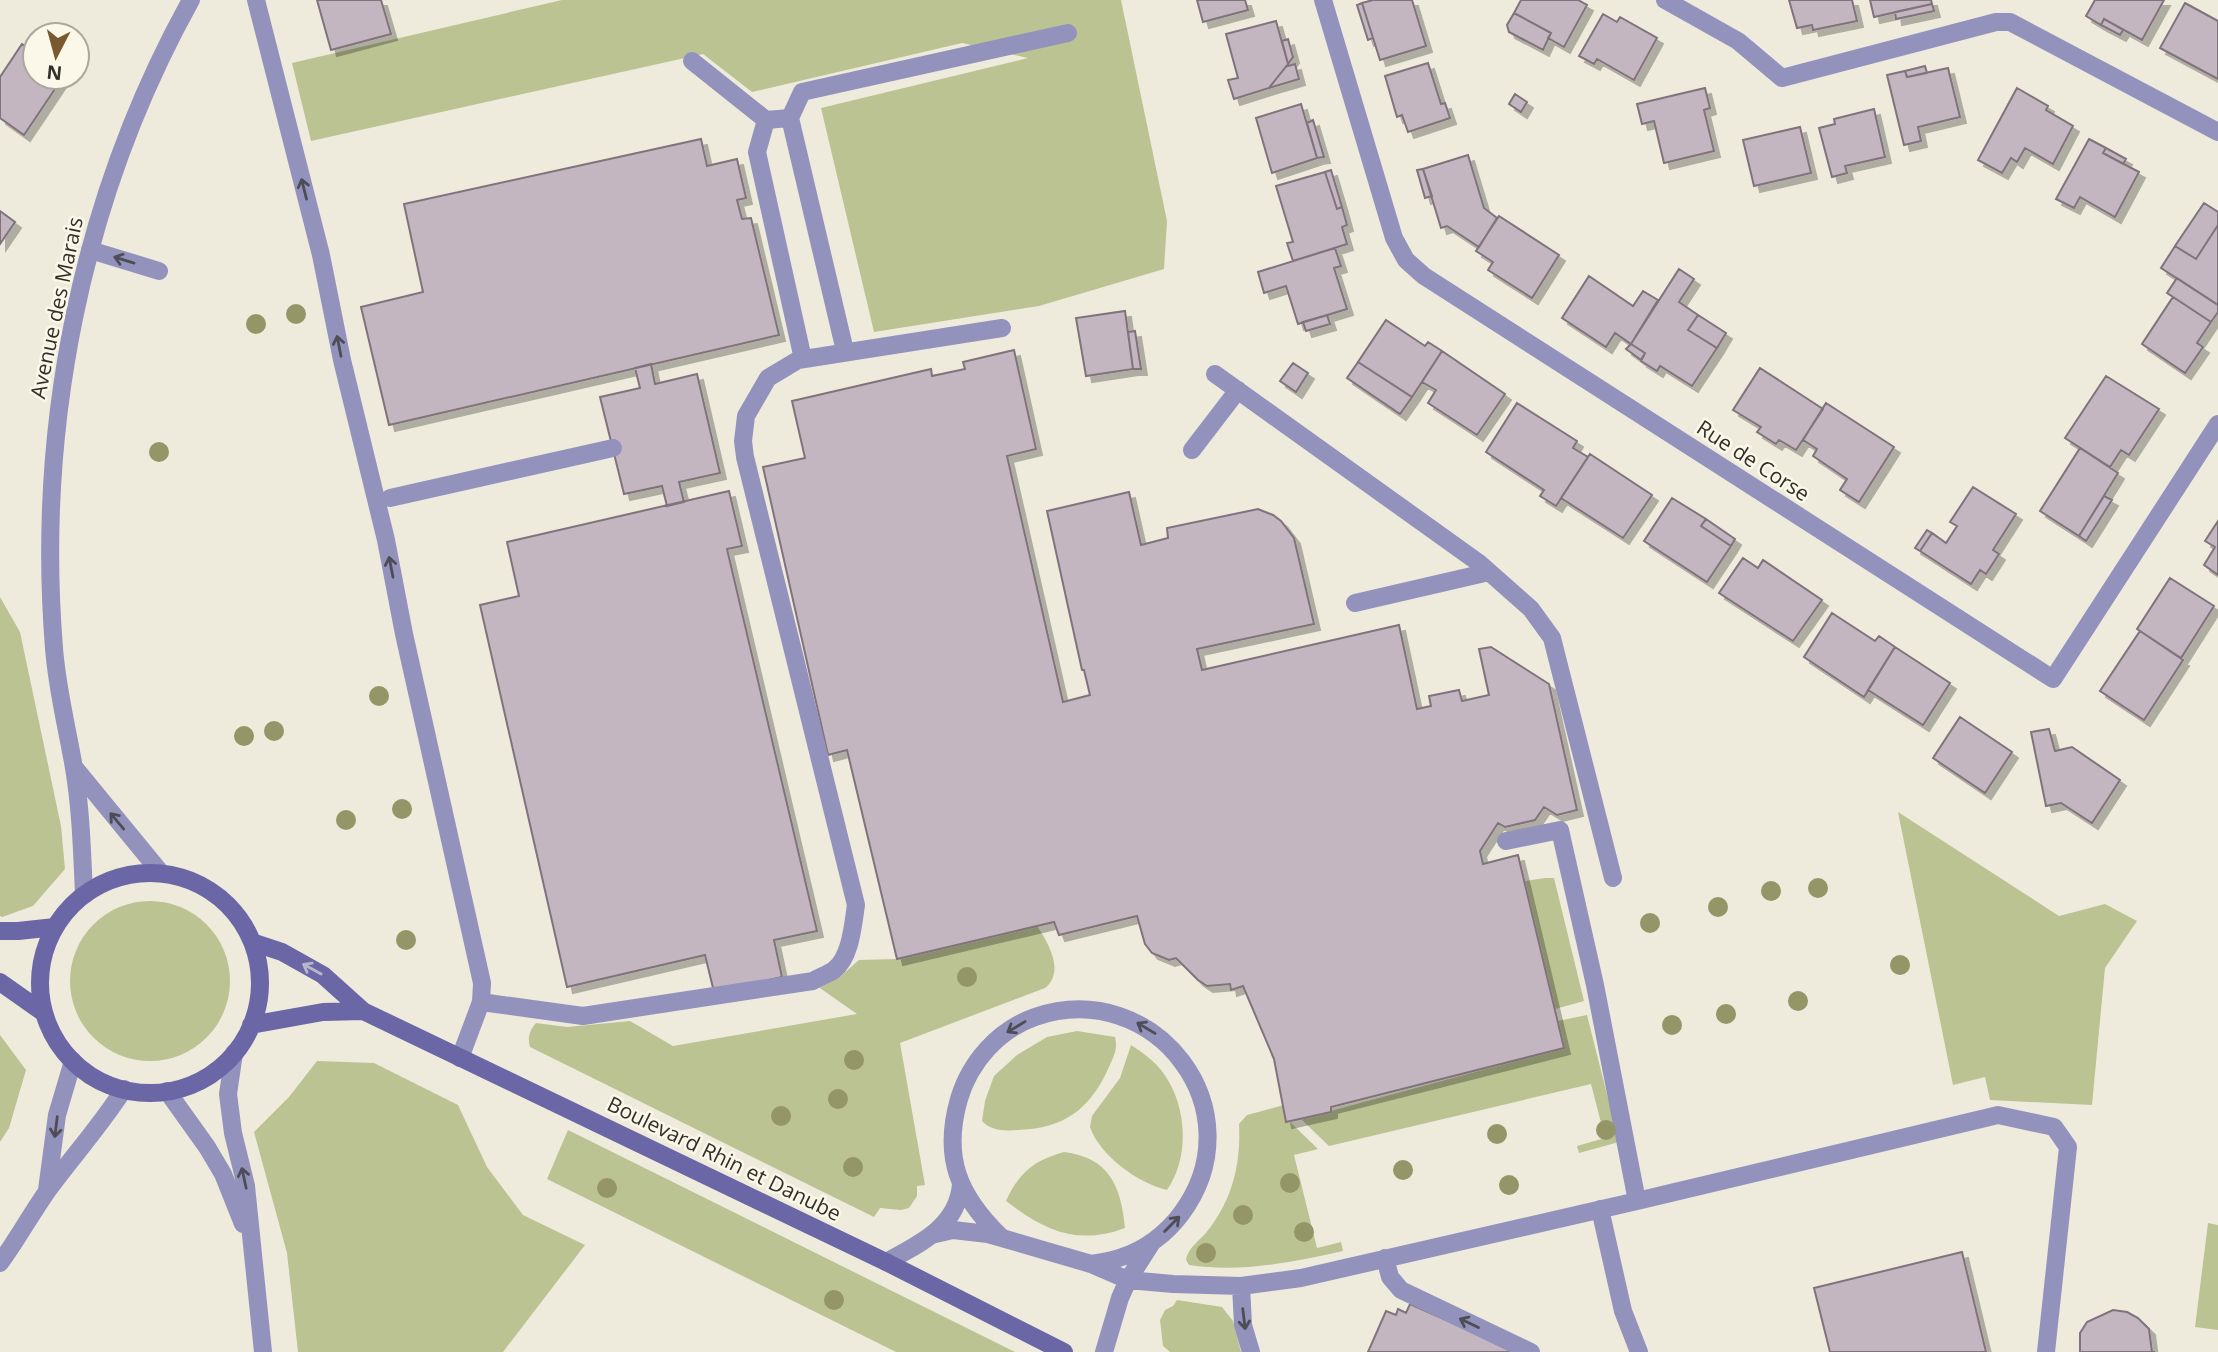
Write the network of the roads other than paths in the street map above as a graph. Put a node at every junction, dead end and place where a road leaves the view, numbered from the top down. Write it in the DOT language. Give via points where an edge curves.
graph roads {
  1 [pos="191,0"];
  2 [pos="256,0"];
  3 [pos="1324,0"];
  4 [pos="1665,0"];
  5 [pos="1068,33"];
  6 [pos="692,61"];
  7 [pos="790,118"];
  8 [pos="766,120"];
  9 [pos="2218,132"];
  10 [pos="90,250"];
  11 [pos="159,271"];
  12 [pos="1002,328"];
  13 [pos="845,351"];
  14 [pos="803,359"];
  15 [pos="1215,374"];
  16 [pos="1238,390"];
  17 [pos="2218,424"];
  18 [pos="612,447"];
  19 [pos="1192,450"];
  20 [pos="390,498"];
  21 [pos="1489,572"];
  22 [pos="1355,603"];
  23 [pos="74,767"];
  24 [pos="1506,841"];
  25 [pos="161,873"];
  26 [pos="1613,878"];
  27 [pos="84,894"];
  28 [pos="55,926"];
  29 [pos="0,931"];
  30 [pos="252,942"];
  31 [pos="0,982"];
  32 [pos="481,1002"];
  33 [pos="363,1011"];
  34 [pos="44,1013"];
  35 [pos="251,1025"];
  36 [pos="234,1054"];
  37 [pos="460,1058"];
  38 [pos="73,1061"];
  39 [pos="124,1090"];
  40 [pos="167,1091"];
  41 [pos="961,1184"];
  42 [pos="46,1194"];
  43 [pos="1637,1201"];
  44 [pos="1600,1209"];
  45 [pos="931,1236"];
  46 [pos="1001,1237"];
  47 [pos="1151,1243"];
  48 [pos="252,1246"];
  49 [pos="1385,1258"];
  50 [pos="886,1262"];
  51 [pos="0,1264"];
  52 [pos="1091,1264"];
  53 [pos="1128,1280"];
  54 [pos="1241,1286"];
  55 [pos="263,1352"];
  56 [pos="1064,1352"];
  57 [pos="1104,1352"];
  58 [pos="1251,1352"];
  59 [pos="1531,1352"];
  60 [pos="1639,1352"];
  61 [pos="2046,1352"];
  1 -- 10 [label="street, Avenue des Marais" via="126,139"];
  32 -- 2 [label="street, one-way" via="482,983 386,541 321,255"];
  3 -- 17 [label="street, Rue de Corse" via="1394,238 1406,260 1424,276 2053,680"];
  4 -- 9 [label="street" via="1738,41 1782,78 2010,22"];
  5 -- 7 [label="street" via="802,92"];
  6 -- 8 [label="street"];
  7 -- 8 [label="street"];
  7 -- 13 [label="street"];
  8 -- 14 [label="street" via="757,152"];
  11 -- 10 [label="street, one-way"];
  10 -- 23 [label="street, Avenue des Marais" via="64,367 50,531 54,649"];
  12 -- 13 [label="street"];
  13 -- 14 [label="street"];
  14 -- 32 [label="street" via="768,378 746,416 743,441 856,905 845,954 836,968 813,981 583,1016"];
  15 -- 16 [label="street"];
  16 -- 19 [label="street"];
  16 -- 21 [label="street"];
  18 -- 20 [label="street"];
  21 -- 22 [label="street"];
  21 -- 26 [label="street" via="1531,609 1552,638"];
  25 -- 23 [label="street, Avenue des Marais, one-way"];
  23 -- 27 [label="street, Avenue des Marais"];
  24 -- 43 [label="street" via="1560,830"];
  25 -- 27 [label="main road" via="108,880"];
  25 -- 30 [label="main road" via="190,880 216,894 237,916"];
  27 -- 28 [label="main road"];
  28 -- 29 [label="main road"];
  28 -- 34 [label="main road" via="43,954 39,984"];
  33 -- 30 [label="main road, Boulevard Rhin et Danube, one-way" via="323,975 282,952"];
  30 -- 35 [label="main road" via="259,969 259,998"];
  31 -- 34 [label="main road"];
  32 -- 37 [label="street"];
  33 -- 35 [label="main road, Boulevard Rhin et Danube" via="323,1012"];
  33 -- 37 [label="main road, Boulevard Rhin et Danube"];
  34 -- 38 [label="main road"];
  35 -- 36 [label="main road"];
  36 -- 40 [label="main road" via="215,1072"];
  48 -- 36 [label="street, one-way" via="246,1185 228,1094"];
  37 -- 50 [label="main road, Boulevard Rhin et Danube"];
  38 -- 39 [label="main road" via="96,1079"];
  38 -- 42 [label="street, one-way" via="57,1115"];
  39 -- 40 [label="main road"];
  39 -- 42 [label="street"];
  40 -- 48 [label="street" via="223,1174"];
  41 -- 45 [label="street" via="957,1205"];
  41 -- 46 [label="street" via="978,1215"];
  47 -- 41 [label="street, one-way" via="1175,1223 1200,1182 1206,1160 1206,1113 1199,1090 1174,1050 1134,1021 1109,1013 1080,1009 1024,1021 980,1057 964,1081 953,1121 952,1146"];
  42 -- 51 [label="street"];
  43 -- 44 [label="street"];
  43 -- 61 [label="street" via="1998,1115 2053,1126 2068,1147"];
  44 -- 49 [label="street"];
  44 -- 60 [label="street" via="1623,1311"];
  45 -- 46 [label="street" via="953,1230"];
  45 -- 50 [label="street"];
  46 -- 52 [label="street"];
  47 -- 52 [label="street" via="1122,1258"];
  47 -- 53 [label="street"];
  48 -- 55 [label="street"];
  49 -- 54 [label="street" via="1301,1278"];
  59 -- 49 [label="street, one-way" via="1401,1290 1390,1277"];
  50 -- 56 [label="main road, Boulevard Rhin et Danube"];
  52 -- 53 [label="street"];
  53 -- 54 [label="street"];
  53 -- 57 [label="street"];
  54 -- 58 [label="street, one-way" via="1243,1325"];
}
